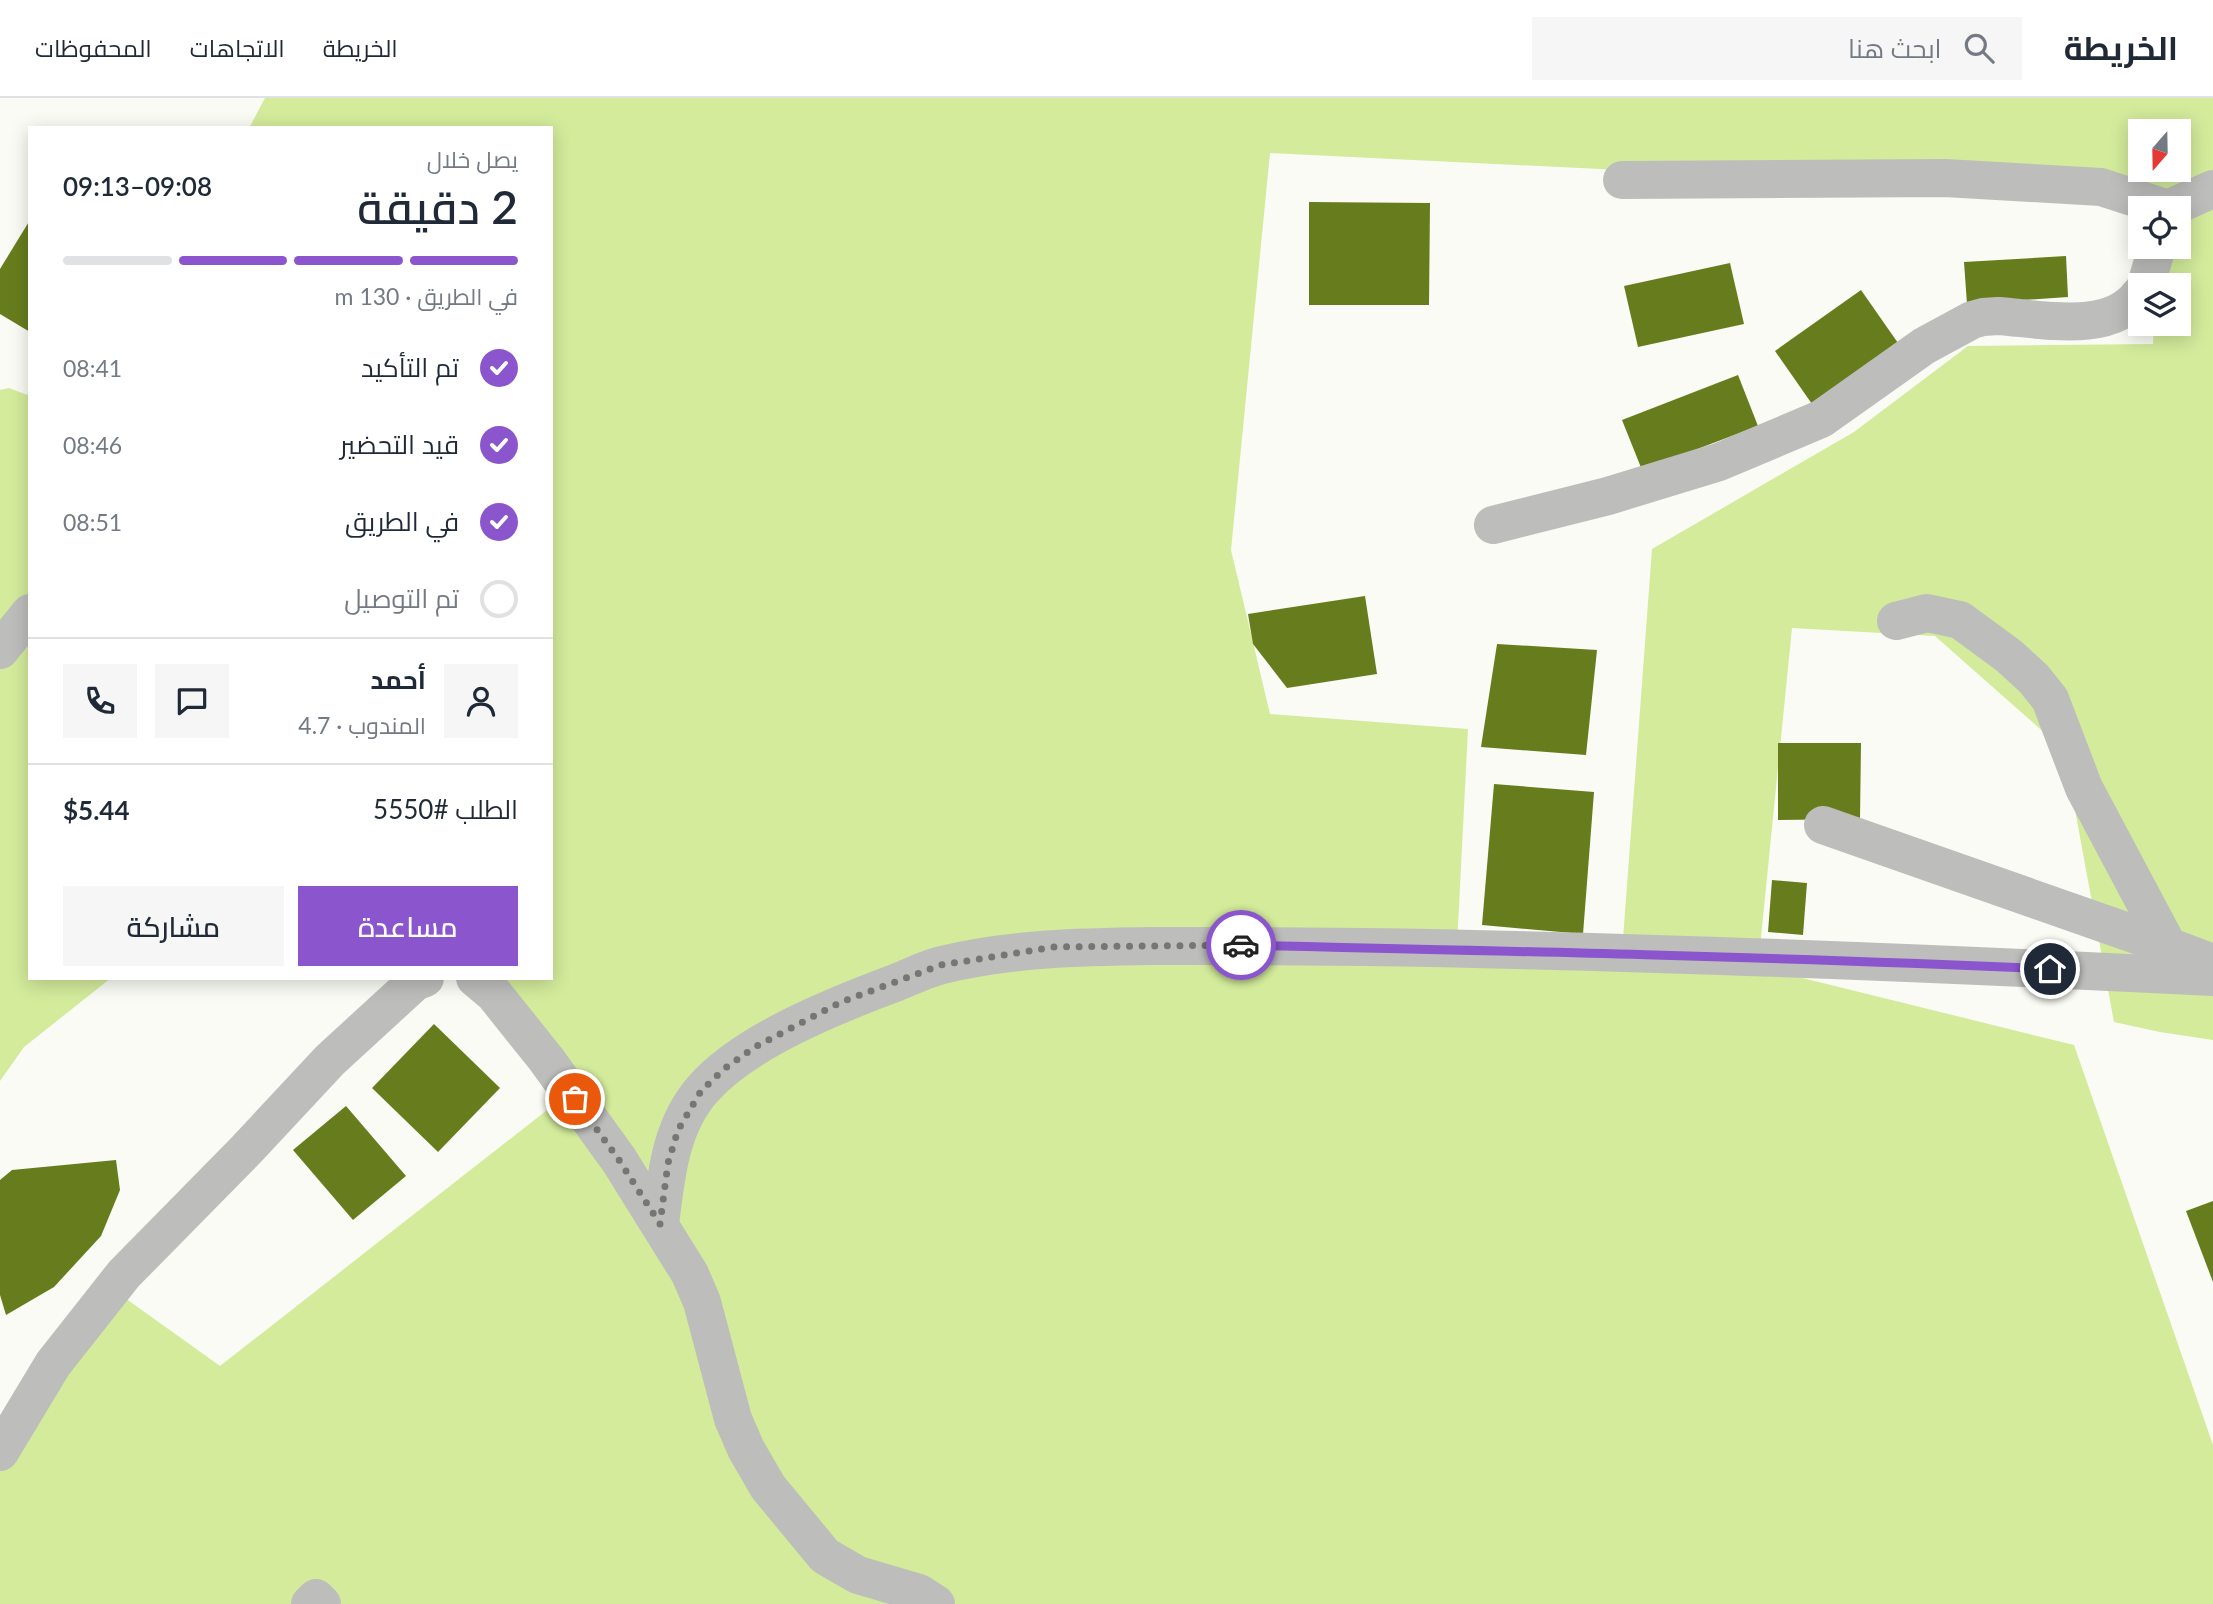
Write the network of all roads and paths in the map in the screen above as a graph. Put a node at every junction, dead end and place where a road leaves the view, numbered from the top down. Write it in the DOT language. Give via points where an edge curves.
graph roads {
  1 [pos="1622,180"];
  2 [pos="2213,189"];
  3 [pos="2130,196"];
  4 [pos="2191,198"];
  5 [pos="2128,307"];
  6 [pos="1493,525"];
  7 [pos="28,615"];
  8 [pos="1896,621"];
  9 [pos="0,650"];
  10 [pos="1823,825"];
  11 [pos="2168,946"];
  12 [pos="2213,963"];
  13 [pos="2213,977"];
  14 [pos="420,980"];
  15 [pos="478,980"];
  16 [pos="660,1224"];
  17 [pos="0,1452"];
  18 [pos="310,1604"];
  19 [pos="322,1604"];
  20 [pos="936,1604"];
  1 -- 3 [label="street" via="1945,178 2101,187"];
  2 -- 4 [label="street"];
  5 -- 6 [label="street" via="2089,322 1998,316 1972,320 1924,346 1821,419 1719,462"];
  7 -- 9 [label="street"];
  8 -- 11 [label="street" via="1927,613 1960,620 2035,679 2050,699 2084,788"];
  10 -- 11 [label="street"];
  11 -- 12 [label="street"];
  13 -- 16 [label="street" via="1887,961 1448,948 1054,947 941,965 841,1002 724,1069 701,1091 678,1130 668,1163"];
  14 -- 17 [label="street" via="330,1060 124,1274 54,1364"];
  15 -- 16 [label="street" via="494,993 546,1059"];
  16 -- 20 [label="street" via="702,1302 733,1419 768,1487 825,1556 858,1575 919,1593"];
  18 -- 19 [label="street" via="316,1598"];
}
